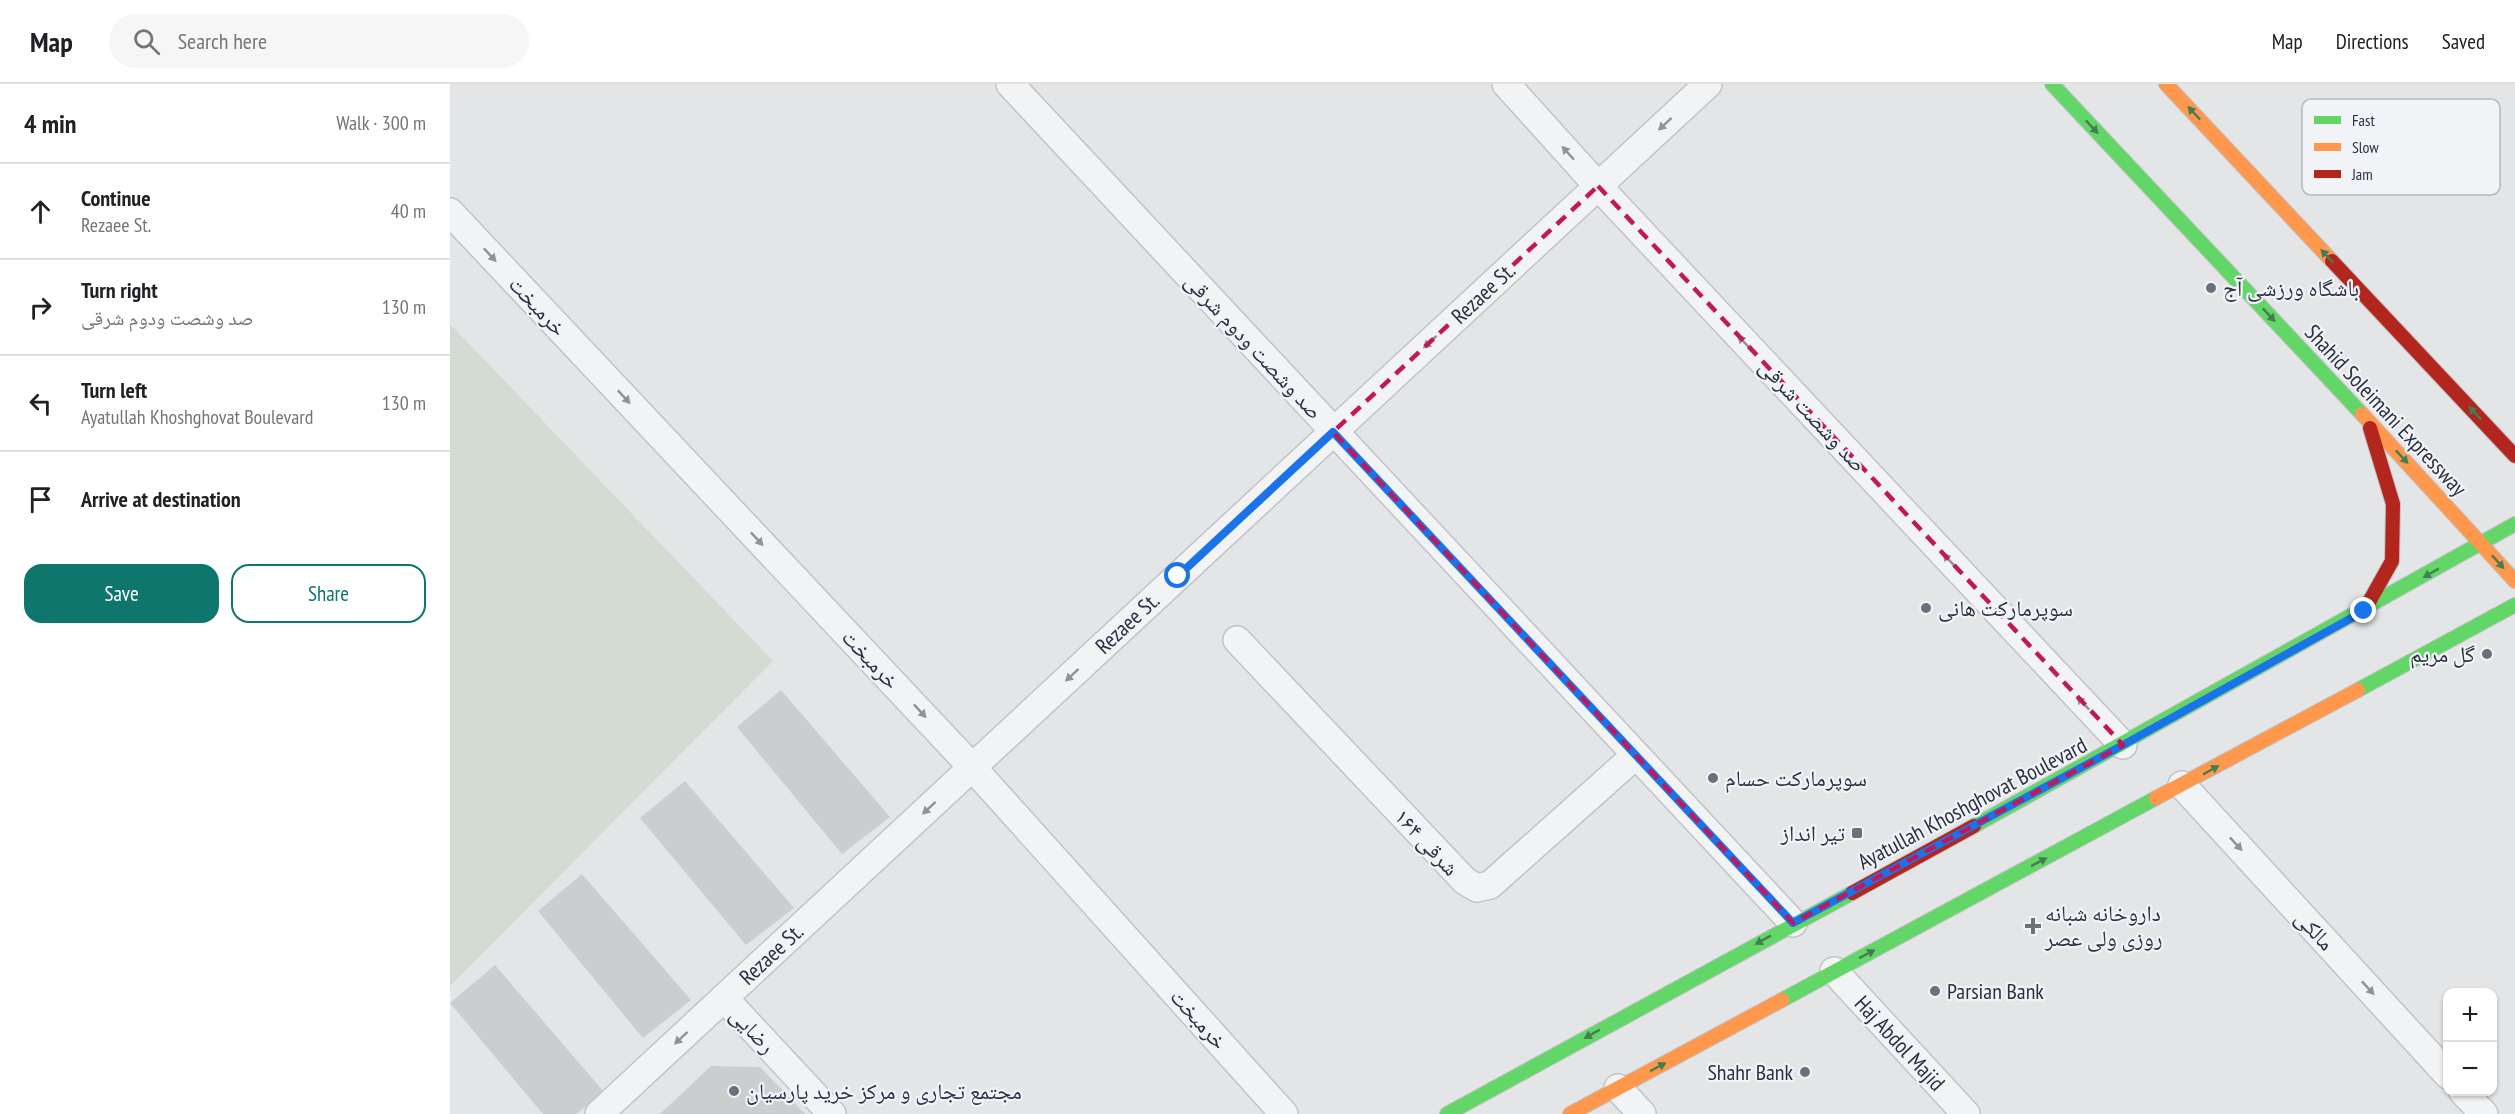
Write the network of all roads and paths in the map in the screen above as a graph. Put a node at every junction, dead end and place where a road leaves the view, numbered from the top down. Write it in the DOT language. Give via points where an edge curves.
graph roads {
  1 [pos="1011,84"];
  2 [pos="1506,84"];
  3 [pos="1708,84"];
  4 [pos="2052,84"];
  5 [pos="2166,84"];
  6 [pos="1598,186"];
  7 [pos="450,212"];
  8 [pos="2368,420"];
  9 [pos="1333,432"];
  10 [pos="2515,456"];
  11 [pos="2515,524"];
  12 [pos="2482,543"];
  13 [pos="2515,581"];
  14 [pos="2515,605"];
  15 [pos="2364,611"];
  16 [pos="1237,640"];
  17 [pos="2123,745"];
  18 [pos="1636,755"];
  19 [pos="972,767"];
  20 [pos="2182,785"];
  21 [pos="1793,923"];
  22 [pos="1834,971"];
  23 [pos="724,998"];
  24 [pos="2443,1070"];
  25 [pos="1618,1088"];
  26 [pos="2467,1096"];
  27 [pos="599,1114"];
  28 [pos="832,1114"];
  29 [pos="1284,1114"];
  30 [pos="1447,1114"];
  31 [pos="1570,1114"];
  32 [pos="1642,1114"];
  33 [pos="1966,1114"];
  34 [pos="2484,1114"];
  1 -- 9 [label="street, صد وشصت ودوم شرقى"];
  6 -- 2 [label="street, صد وشصت شرقی, one-way"];
  3 -- 6 [label="street, Rezaee St., one-way"];
  4 -- 8 [label="main road, Shahid Soleimani Expressway, one-way"];
  10 -- 5 [label="main road, one-way"];
  6 -- 9 [label="street, Rezaee St., one-way"];
  17 -- 6 [label="street, صد وشصت شرقی, one-way"];
  7 -- 19 [label="street, خرمبخت, one-way"];
  8 -- 12 [label="main road, Shahid Soleimani Expressway, one-way"];
  8 -- 15 [label="main road" via="2393,504 2392,561"];
  9 -- 18 [label="street, صد وشصت ودوم شرقى"];
  9 -- 19 [label="street, Rezaee St., one-way"];
  11 -- 12 [label="main road, Ayatullah Khoshghovat Boulevard"];
  12 -- 13 [label="main road, Shahid Soleimani Expressway, one-way"];
  12 -- 15 [label="main road, Ayatullah Khoshghovat Boulevard, one-way"];
  20 -- 14 [label="main road, one-way"];
  15 -- 17 [label="main road, Ayatullah Khoshghovat Boulevard"];
  16 -- 18 [label="street, ۱۶۴ شرقی" via="1465,881 1477,888 1490,885"];
  17 -- 21 [label="main road, Ayatullah Khoshghovat Boulevard"];
  18 -- 21 [label="street, صد وشصت ودوم شرقى"];
  19 -- 23 [label="street, Rezaee St., one-way"];
  19 -- 29 [label="street, خرمبخت"];
  22 -- 20 [label="main road, one-way"];
  20 -- 24 [label="street, مالکی, one-way"];
  21 -- 30 [label="main road, Ayatullah Khoshghovat Boulevard, one-way"];
  25 -- 22 [label="main road, one-way"];
  22 -- 33 [label="street, Haj Abdol Majid"];
  23 -- 27 [label="street, Rezaee St., one-way"];
  23 -- 28 [label="street, رضایی"];
  25 -- 31 [label="main road"];
  25 -- 32 [label="street"];
  26 -- 34 [label="street"];
}
